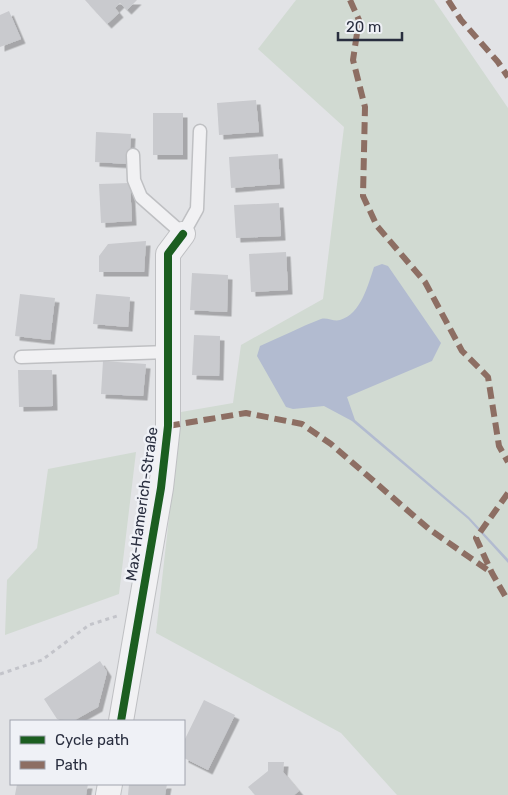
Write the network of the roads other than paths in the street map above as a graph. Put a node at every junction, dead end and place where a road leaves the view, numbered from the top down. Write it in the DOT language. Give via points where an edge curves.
graph roads {
  1 [pos="200,132"];
  2 [pos="133,155"];
  3 [pos="183,234"];
  4 [pos="168,352"];
  5 [pos="22,357"];
  6 [pos="121,720"];
  1 -- 3 [label="lane" via="197,209"];
  2 -- 3 [label="lane" via="134,180 140,197"];
  3 -- 4 [label="street, Max-Hamerich-Straße" via="168,254"];
  4 -- 5 [label="lane"];
  4 -- 6 [label="street, Max-Hamerich-Straße" via="168,426 161,488"];
}
